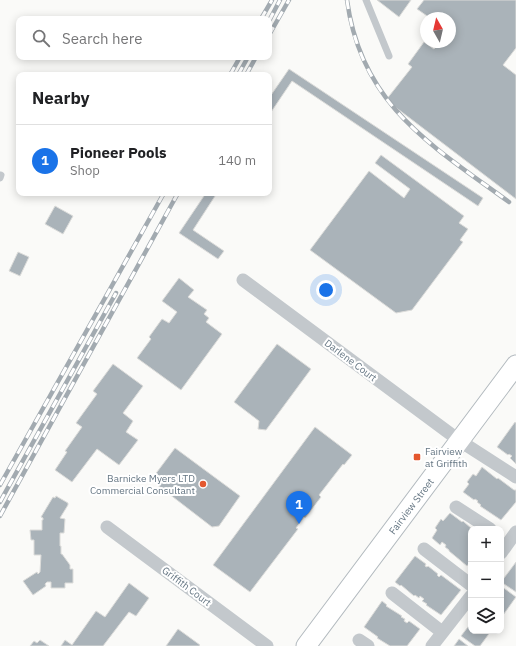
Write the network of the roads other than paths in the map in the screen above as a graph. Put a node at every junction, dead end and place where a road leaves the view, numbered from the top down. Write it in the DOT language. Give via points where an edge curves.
graph roads {
  1 [pos="366,0"];
  2 [pos="389,56"];
  3 [pos="243,280"];
  4 [pos="516,365"];
  5 [pos="460,441"];
  6 [pos="516,477"];
  7 [pos="456,506"];
  8 [pos="486,526"];
  9 [pos="107,527"];
  10 [pos="509,537"];
  11 [pos="504,547"];
  12 [pos="424,549"];
  13 [pos="468,583"];
  14 [pos="392,593"];
  15 [pos="469,598"];
  16 [pos="442,632"];
  17 [pos="267,646"];
  18 [pos="306,646"];
  19 [pos="432,646"];
  1 -- 2 [label="lane"];
  3 -- 5 [label="street, Darlene Court"];
  4 -- 5 [label="main road, Fairview Street"];
  5 -- 6 [label="street, Darlene Court"];
  5 -- 18 [label="main road, Fairview Street"];
  7 -- 8 [label="street"];
  9 -- 17 [label="street, Griffith Court"];
  10 -- 11 [label="street"];
  12 -- 13 [label="street"];
  14 -- 16 [label="street"];
  15 -- 16 [label="street"];
  16 -- 19 [label="street"];
}
